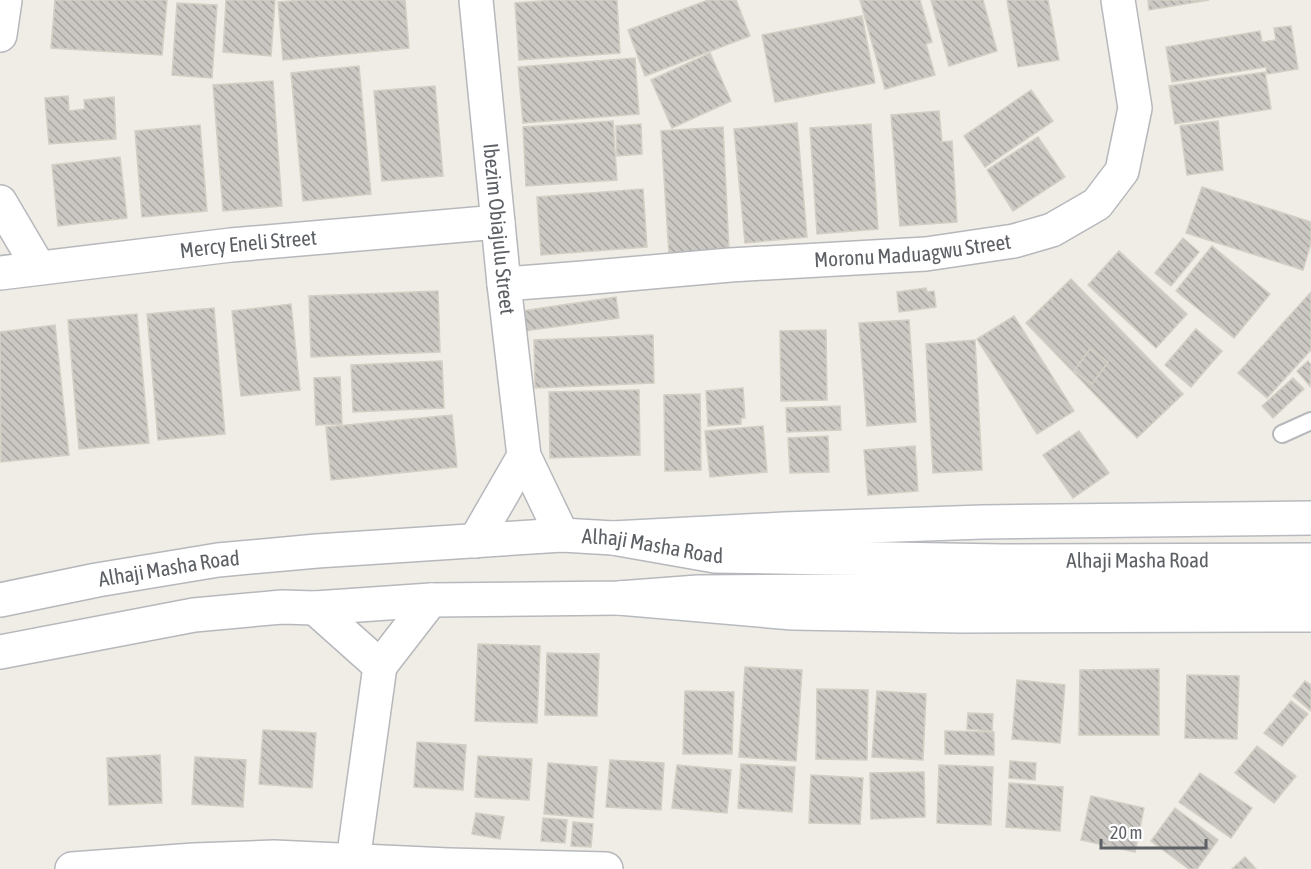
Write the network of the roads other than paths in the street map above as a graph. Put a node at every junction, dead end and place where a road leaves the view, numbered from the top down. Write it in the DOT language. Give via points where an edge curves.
graph roads {
  1 [pos="5,0"];
  2 [pos="476,0"];
  3 [pos="1118,0"];
  4 [pos="0,35"];
  5 [pos="0,202"];
  6 [pos="498,222"];
  7 [pos="39,268"];
  8 [pos="0,273"];
  9 [pos="504,284"];
  10 [pos="1311,421"];
  11 [pos="1282,434"];
  12 [pos="524,456"];
  13 [pos="1311,519"];
  14 [pos="562,535"];
  15 [pos="613,538"];
  16 [pos="475,541"];
  17 [pos="1311,560"];
  18 [pos="1002,575"];
  19 [pos="1311,588"];
  20 [pos="619,598"];
  21 [pos="0,600"];
  22 [pos="430,600"];
  23 [pos="315,608"];
  24 [pos="1311,615"];
  25 [pos="0,652"];
  26 [pos="380,666"];
  27 [pos="352,861"];
  28 [pos="449,867"];
  29 [pos="72,869"];
  30 [pos="606,869"];
  1 -- 4 [label="street"];
  2 -- 6 [label="street, Ibezim Obiajulu Street"];
  3 -- 9 [label="street, Moronu Maduagwu Street" via="1135,108 1122,171 1097,204 1052,230 1014,241 926,254"];
  5 -- 7 [label="street"];
  6 -- 7 [label="street, Mercy Eneli Street" via="231,245"];
  6 -- 9 [label="street, Ibezim Obiajulu Street"];
  7 -- 8 [label="street, Mercy Eneli Street"];
  9 -- 12 [label="street, Ibezim Obiajulu Street"];
  10 -- 11 [label="lane"];
  12 -- 14 [label="street, Ibezim Obiajulu Street"];
  12 -- 16 [label="street"];
  13 -- 15 [label="street" via="982,522"];
  14 -- 15 [label="street, Alhaji Masha Road"];
  14 -- 16 [label="street, Alhaji Masha Road"];
  15 -- 18 [label="street, Alhaji Masha Road" via="715,556"];
  16 -- 21 [label="street, Alhaji Masha Road" via="218,560"];
  17 -- 18 [label="street, Alhaji Masha Road"];
  18 -- 19 [label="street, Alhaji Masha Road"];
  18 -- 20 [label="street, Alhaji Masha Road"];
  20 -- 22 [label="street, Alhaji Masha Road"];
  20 -- 24 [label="street" via="793,613"];
  22 -- 23 [label="street, Alhaji Masha Road"];
  22 -- 26 [label="street"];
  23 -- 25 [label="street, Alhaji Masha Road" via="194,615"];
  23 -- 26 [label="street"];
  26 -- 27 [label="street"];
  27 -- 28 [label="street"];
  27 -- 29 [label="street" via="274,857"];
  28 -- 30 [label="street"];
}
